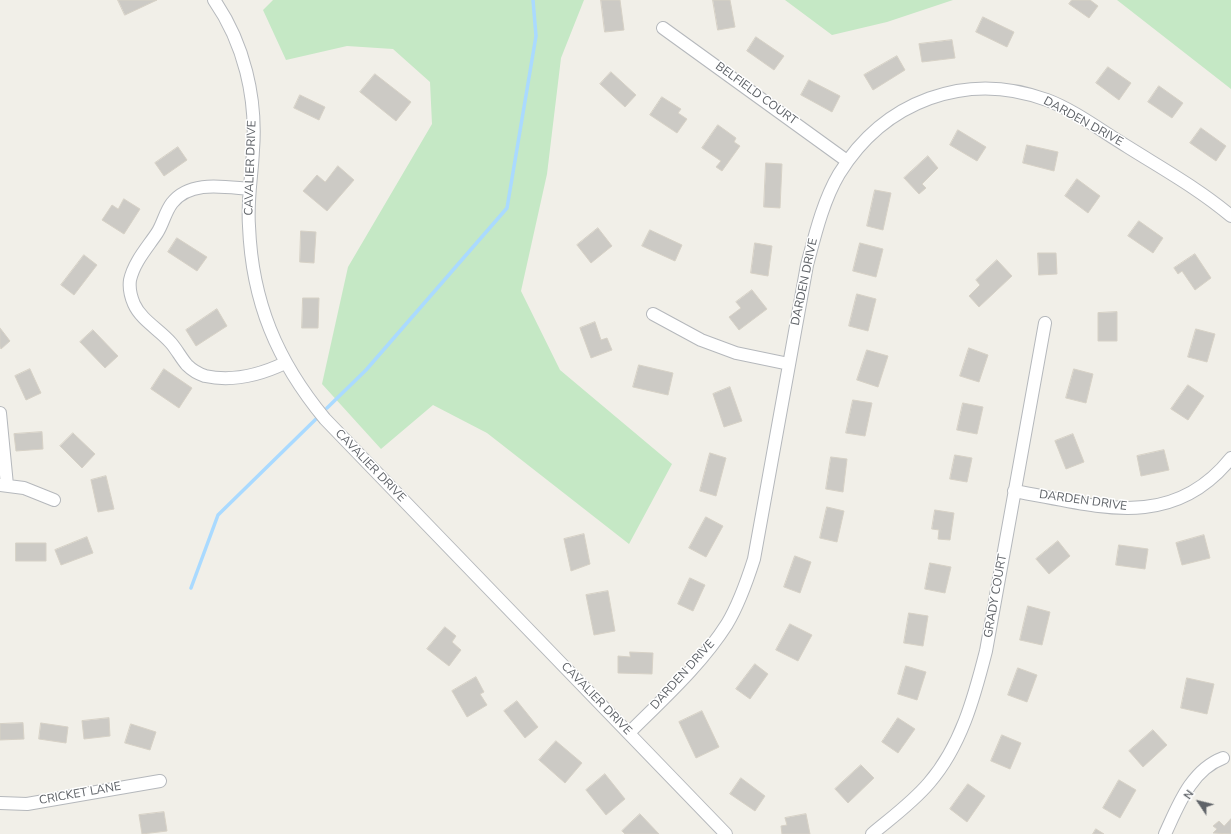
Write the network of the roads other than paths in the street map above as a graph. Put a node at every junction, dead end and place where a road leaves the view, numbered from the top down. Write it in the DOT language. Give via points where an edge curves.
graph roads {
  1 [pos="214,0"];
  2 [pos="663,28"];
  3 [pos="847,161"];
  4 [pos="249,189"];
  5 [pos="1231,216"];
  6 [pos="653,314"];
  7 [pos="1045,323"];
  8 [pos="285,363"];
  9 [pos="789,364"];
  10 [pos="0,413"];
  11 [pos="1231,458"];
  12 [pos="4,485"];
  13 [pos="1014,491"];
  14 [pos="54,500"];
  15 [pos="629,733"];
  16 [pos="1223,758"];
  17 [pos="160,781"];
  18 [pos="0,803"];
  19 [pos="726,834"];
  20 [pos="872,834"];
  21 [pos="1165,834"];
  1 -- 4 [label="street, CAVALIER DRIVE" via="237,42 251,95 253,150"];
  2 -- 3 [label="street, BELFIELD COURT"];
  3 -- 5 [label="street, DARDEN DRIVE" via="881,127 924,100 963,90 1004,90 1048,101 1072,114 1188,183"];
  3 -- 9 [label="street, DARDEN DRIVE" via="831,190 806,265"];
  4 -- 8 [label="street, CAVALIER DRIVE" via="248,225 256,286 266,321"];
  4 -- 8 [label="street" via="212,186 187,192 176,198 158,232 137,263 130,280 130,291 140,313 171,343 195,372 232,378 262,373"];
  6 -- 9 [label="street" via="701,340 729,350"];
  7 -- 13 [label="street, GRADY COURT"];
  8 -- 15 [label="street, CAVALIER DRIVE" via="307,398 325,420"];
  9 -- 15 [label="street, DARDEN DRIVE" via="754,559 737,606 713,644"];
  10 -- 12 [label="street"];
  11 -- 13 [label="street, DARDEN DRIVE" via="1210,480 1194,491 1170,502 1138,509 1119,509"];
  12 -- 14 [label="street" via="30,490"];
  13 -- 20 [label="street, GRADY COURT" via="986,650 965,721 952,749 929,784"];
  15 -- 19 [label="street, CAVALIER DRIVE"];
  16 -- 21 [label="street" via="1213,761 1190,784"];
  17 -- 18 [label="street, CRICKET LANE" via="27,804"];
}
